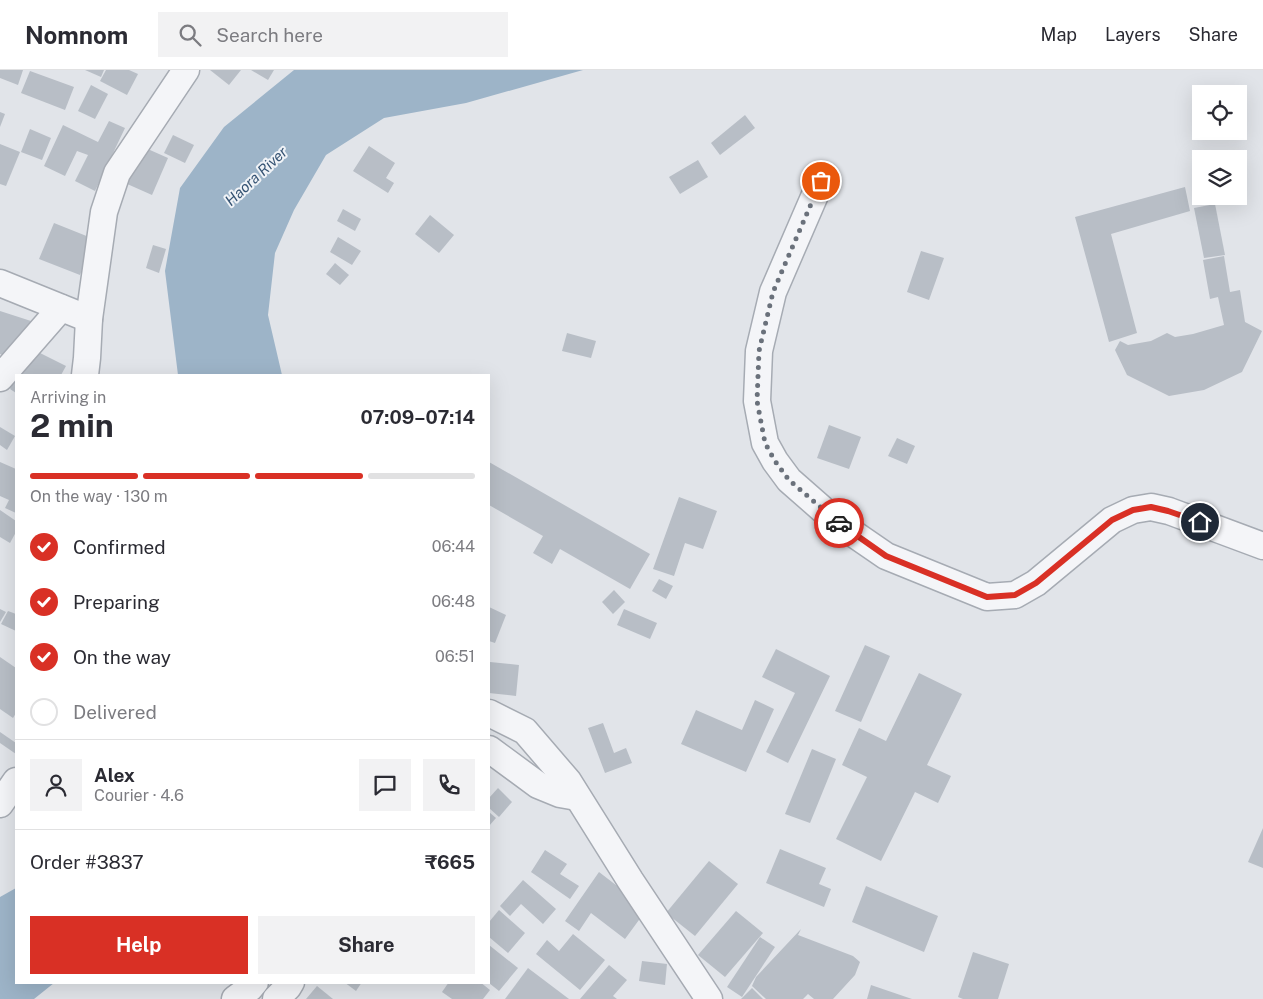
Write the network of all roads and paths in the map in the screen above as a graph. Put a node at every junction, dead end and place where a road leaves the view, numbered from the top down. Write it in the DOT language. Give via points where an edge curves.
graph roads {
  1 [pos="186,70"];
  2 [pos="821,181"];
  3 [pos="0,283"];
  4 [pos="61,308"];
  5 [pos="88,319"];
  6 [pos="85,374"];
  7 [pos="0,378"];
  8 [pos="1263,546"];
  9 [pos="490,713"];
  10 [pos="490,750"];
  11 [pos="15,782"];
  12 [pos="577,797"];
  13 [pos="0,804"];
  14 [pos="253,984"];
  15 [pos="290,984"];
  16 [pos="235,999"];
  17 [pos="276,999"];
  18 [pos="709,999"];
  1 -- 5 [label="street" via="117,174 104,212"];
  2 -- 8 [label="street" via="773,292 759,351 757,401 765,443 775,461 789,480 838,523 886,556 987,597 1015,595 1036,583 1112,520 1133,510 1151,507 1168,511"];
  3 -- 4 [label="street"];
  4 -- 5 [label="street"];
  4 -- 7 [label="street"];
  5 -- 6 [label="street"];
  9 -- 12 [label="street" via="525,731 568,781"];
  10 -- 12 [label="street" via="538,785"];
  11 -- 13 [label="street"];
  12 -- 18 [label="street"];
  14 -- 16 [label="street"];
  15 -- 17 [label="street"];
}
